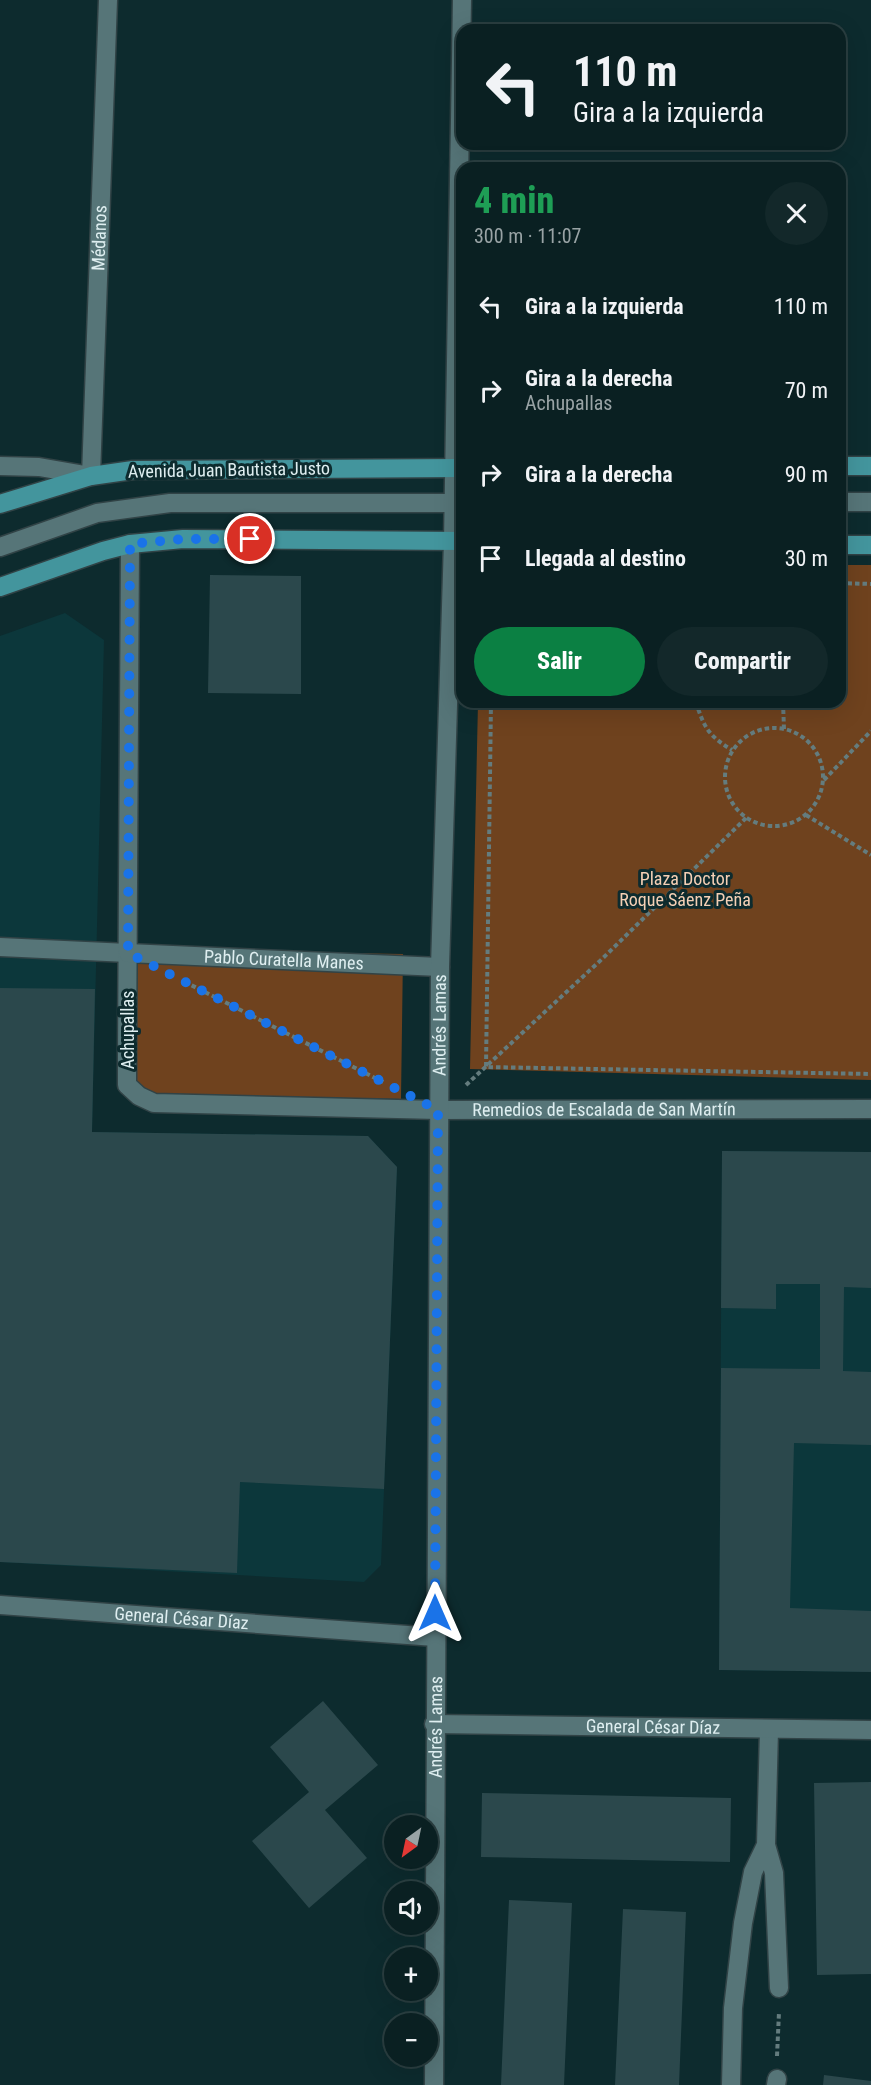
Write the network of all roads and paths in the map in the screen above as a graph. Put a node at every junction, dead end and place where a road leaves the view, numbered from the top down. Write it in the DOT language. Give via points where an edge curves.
graph roads {
  1 [pos="108,0"];
  2 [pos="462,0"];
  3 [pos="462,24"];
  4 [pos="0,466"];
  5 [pos="846,466"];
  6 [pos="871,466"];
  7 [pos="456,469"];
  8 [pos="91,476"];
  9 [pos="846,502"];
  10 [pos="871,502"];
  11 [pos="456,503"];
  12 [pos="0,504"];
  13 [pos="456,541"];
  14 [pos="130,544"];
  15 [pos="846,545"];
  16 [pos="871,545"];
  17 [pos="0,547"];
  18 [pos="456,566"];
  19 [pos="846,583"];
  20 [pos="871,584"];
  21 [pos="0,587"];
  22 [pos="492,708"];
  23 [pos="698,708"];
  24 [pos="783,708"];
  25 [pos="784,729"];
  26 [pos="871,731"];
  27 [pos="732,750"];
  28 [pos="823,781"];
  29 [pos="806,815"];
  30 [pos="746,819"];
  31 [pos="871,855"];
  32 [pos="0,947"];
  33 [pos="128,953"];
  34 [pos="440,967"];
  35 [pos="182,980"];
  36 [pos="486,1067"];
  37 [pos="871,1074"];
  38 [pos="127,1085"];
  39 [pos="396,1088"];
  40 [pos="871,1109"];
  41 [pos="438,1110"];
  42 [pos="0,1605"];
  43 [pos="435,1637"];
  44 [pos="434,1724"];
  45 [pos="769,1730"];
  46 [pos="871,1730"];
  47 [pos="766,1845"];
  48 [pos="779,1988"];
  49 [pos="776,2082"];
  50 [pos="434,2085"];
  51 [pos="731,2085"];
  1 -- 8 [label="street, Médanos"];
  2 -- 3 [label="street, Andrés Lamas"];
  4 -- 8 [label="street" via="39,467"];
  5 -- 6 [label="main road"];
  7 -- 8 [label="main road, Avenida Juan Bautista Justo" via="180,468"];
  8 -- 12 [label="main road, Avenida Juan Bautista Justo"];
  9 -- 10 [label="street"];
  11 -- 17 [label="street" via="170,502 97,513"];
  13 -- 14 [label="main road" via="183,539"];
  14 -- 21 [label="main road"];
  14 -- 33 [label="street, Achupallas"];
  15 -- 16 [label="main road"];
  18 -- 34 [label="street, Andrés Lamas"];
  19 -- 20 [label="path"];
  22 -- 36 [label="path"];
  23 -- 27 [label="path" via="712,738"];
  24 -- 25 [label="path"];
  25 -- 27 [label="path" via="764,729 746,736"];
  25 -- 28 [label="path" via="813,748 821,764"];
  26 -- 28 [label="path"];
  27 -- 30 [label="path" via="725,768 725,787 733,805"];
  28 -- 29 [label="path" via="817,800"];
  29 -- 30 [label="path" via="787,825 766,826"];
  29 -- 31 [label="path"];
  30 -- 36 [label="path"];
  32 -- 33 [label="street, Pablo Curatella Manes"];
  33 -- 34 [label="street, Pablo Curatella Manes"];
  33 -- 38 [label="street, Achupallas"];
  34 -- 41 [label="street, Andrés Lamas"];
  35 -- 39 [label="path"];
  36 -- 37 [label="path"];
  36 -- 41 [label="path"];
  38 -- 41 [label="street, Remedios de Escalada de San Martín" via="154,1103"];
  40 -- 41 [label="street, Remedios de Escalada de San Martín"];
  41 -- 43 [label="street, Andrés Lamas"];
  42 -- 43 [label="street, General César Díaz"];
  43 -- 44 [label="street, Andrés Lamas"];
  44 -- 45 [label="street, General César Díaz"];
  44 -- 50 [label="street, Andrés Lamas"];
  45 -- 46 [label="street, General César Díaz"];
  45 -- 47 [label="street"];
  47 -- 48 [label="street" via="774,1872"];
  47 -- 51 [label="street" via="753,1872 743,1923 733,2008"];
  48 -- 49 [label="path"];
}
